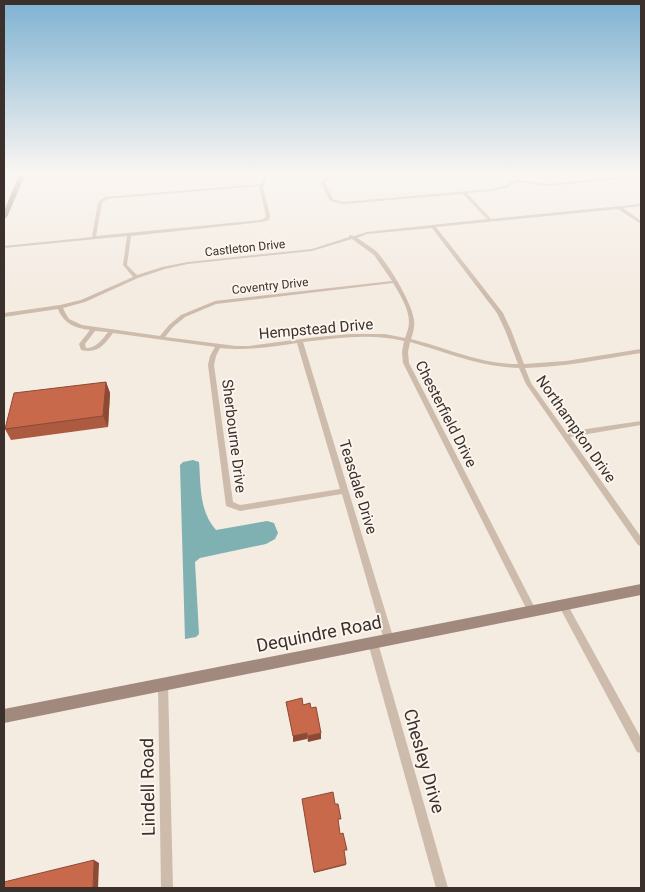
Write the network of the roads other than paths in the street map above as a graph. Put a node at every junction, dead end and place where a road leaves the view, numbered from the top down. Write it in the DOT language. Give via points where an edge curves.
graph roads {
  1 [pos="98,215"];
  2 [pos="268,215"];
  3 [pos="485,215"];
  4 [pos="548,215"];
  5 [pos="629,215"];
  6 [pos="490,220"];
  7 [pos="641,223"];
  8 [pos="433,226"];
  9 [pos="129,234"];
  10 [pos="351,236"];
  11 [pos="94,237"];
  12 [pos="4,247"];
  13 [pos="136,277"];
  14 [pos="394,282"];
  15 [pos="60,307"];
  16 [pos="4,314"];
  17 [pos="94,330"];
  18 [pos="111,332"];
  19 [pos="161,338"];
  20 [pos="408,339"];
  21 [pos="300,342"];
  22 [pos="218,346"];
  23 [pos="641,351"];
  24 [pos="520,366"];
  25 [pos="641,423"];
  26 [pos="564,435"];
  27 [pos="344,491"];
  28 [pos="641,543"];
  29 [pos="641,589"];
  30 [pos="563,605"];
  31 [pos="532,611"];
  32 [pos="390,640"];
  33 [pos="373,643"];
  34 [pos="163,684"];
  35 [pos="4,716"];
  36 [pos="641,748"];
  37 [pos="167,888"];
  38 [pos="442,888"];
  1 -- 11 [label="street"];
  2 -- 9 [label="street" via="267,219 254,222"];
  3 -- 6 [label="street"];
  4 -- 6 [label="street, Castleton Drive"];
  5 -- 7 [label="street"];
  6 -- 8 [label="street, Castleton Drive"];
  8 -- 10 [label="street, Castleton Drive"];
  8 -- 24 [label="street, Northampton Drive" via="503,319"];
  9 -- 11 [label="street"];
  9 -- 13 [label="street" via="125,265"];
  10 -- 13 [label="street, Castleton Drive" via="312,250 188,264"];
  10 -- 14 [label="street, Chesterfield Drive" via="377,256"];
  11 -- 12 [label="street"];
  13 -- 15 [label="street, Castleton Drive" via="93,298"];
  14 -- 19 [label="street, Coventry Drive" via="215,303 184,316"];
  14 -- 20 [label="street, Chesterfield Drive" via="411,314"];
  15 -- 16 [label="street, Castleton Drive"];
  15 -- 17 [label="street, Hempstead Drive" via="67,320"];
  17 -- 18 [label="street, Hempstead Drive"];
  17 -- 18 [label="street" via="82,344 83,349 97,348"];
  18 -- 19 [label="street, Hempstead Drive"];
  19 -- 22 [label="street, Hempstead Drive"];
  20 -- 21 [label="street, Hempstead Drive" via="367,335"];
  20 -- 24 [label="street, Hempstead Drive" via="475,361"];
  20 -- 31 [label="street, Chesterfield Drive" via="404,353 406,363"];
  21 -- 22 [label="street, Hempstead Drive" via="249,348"];
  21 -- 27 [label="street, Teasdale Drive"];
  22 -- 27 [label="street, Sherbourne Drive" via="211,365 229,504 240,508"];
  23 -- 24 [label="street, Hempstead Drive"];
  24 -- 26 [label="street, Northampton Drive"];
  25 -- 26 [label="street"];
  26 -- 28 [label="street, Northampton Drive"];
  27 -- 32 [label="street, Teasdale Drive"];
  29 -- 30 [label="main road, Dequindre Road"];
  30 -- 31 [label="main road, Dequindre Road"];
  30 -- 36 [label="street"];
  31 -- 32 [label="main road, Dequindre Road"];
  32 -- 33 [label="main road, Dequindre Road"];
  33 -- 34 [label="main road, Dequindre Road"];
  33 -- 38 [label="street, Chesley Drive"];
  34 -- 35 [label="main road, Dequindre Road"];
  34 -- 37 [label="street, Lindell Road"];
}
